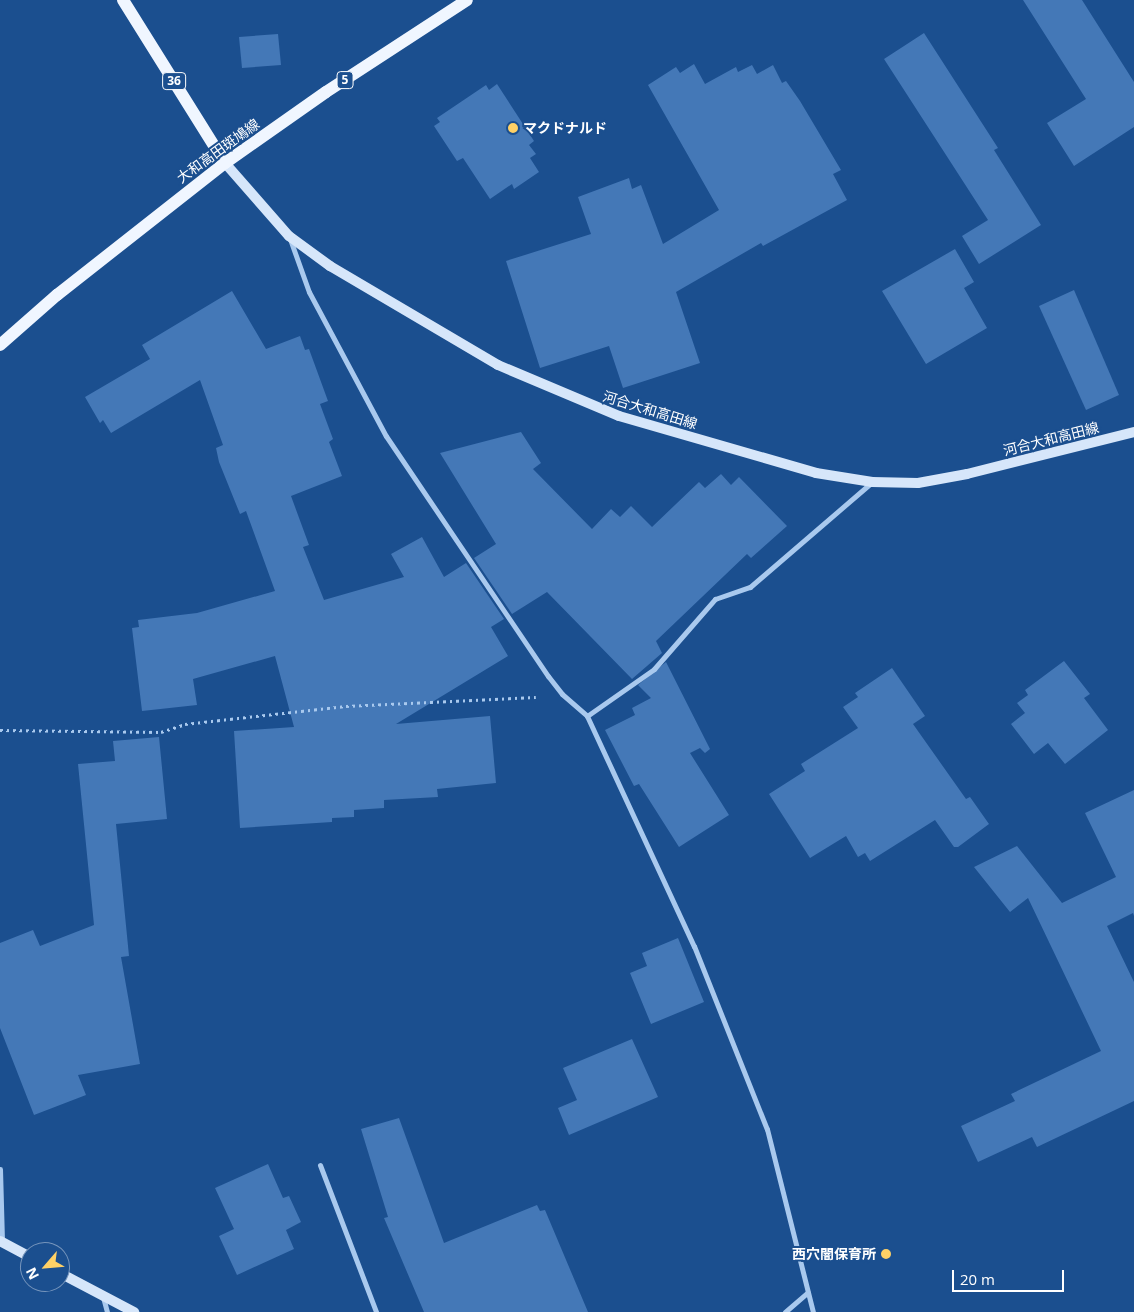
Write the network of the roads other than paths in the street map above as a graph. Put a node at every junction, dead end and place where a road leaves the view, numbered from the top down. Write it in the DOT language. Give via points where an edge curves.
graph roads {
  1 [pos="123,0"];
  2 [pos="467,0"];
  3 [pos="225,163"];
  4 [pos="289,236"];
  5 [pos="0,345"];
  6 [pos="1134,432"];
  7 [pos="872,482"];
  8 [pos="586,716"];
  9 [pos="320,1165"];
  10 [pos="0,1169"];
  11 [pos="1,1241"];
  12 [pos="20,1251"];
  13 [pos="70,1278"];
  14 [pos="808,1292"];
  15 [pos="103,1296"];
  16 [pos="107,1312"];
  17 [pos="134,1312"];
  18 [pos="376,1312"];
  19 [pos="785,1312"];
  20 [pos="813,1312"];
  1 -- 3 [label="main road, 36"];
  2 -- 3 [label="main road, 大和高田斑鳩線 / 5"];
  3 -- 4 [label="main road, 河合大和高田線"];
  3 -- 5 [label="main road, 大和高田斑鳩線 / 5" via="57,294"];
  4 -- 7 [label="main road, 河合大和高田線" via="330,266 498,365 566,396 619,416 816,473"];
  4 -- 8 [label="street" via="309,292 386,436 469,563 562,694"];
  6 -- 7 [label="main road, 河合大和高田線" via="967,474 918,483"];
  7 -- 8 [label="street" via="750,587 715,599 654,669"];
  8 -- 14 [label="street" via="694,946 767,1129"];
  9 -- 18 [label="street"];
  10 -- 11 [label="street"];
  11 -- 12 [label="main road"];
  13 -- 15 [label="main road"];
  14 -- 19 [label="street"];
  14 -- 20 [label="street"];
  15 -- 16 [label="street"];
  15 -- 17 [label="main road"];
}
